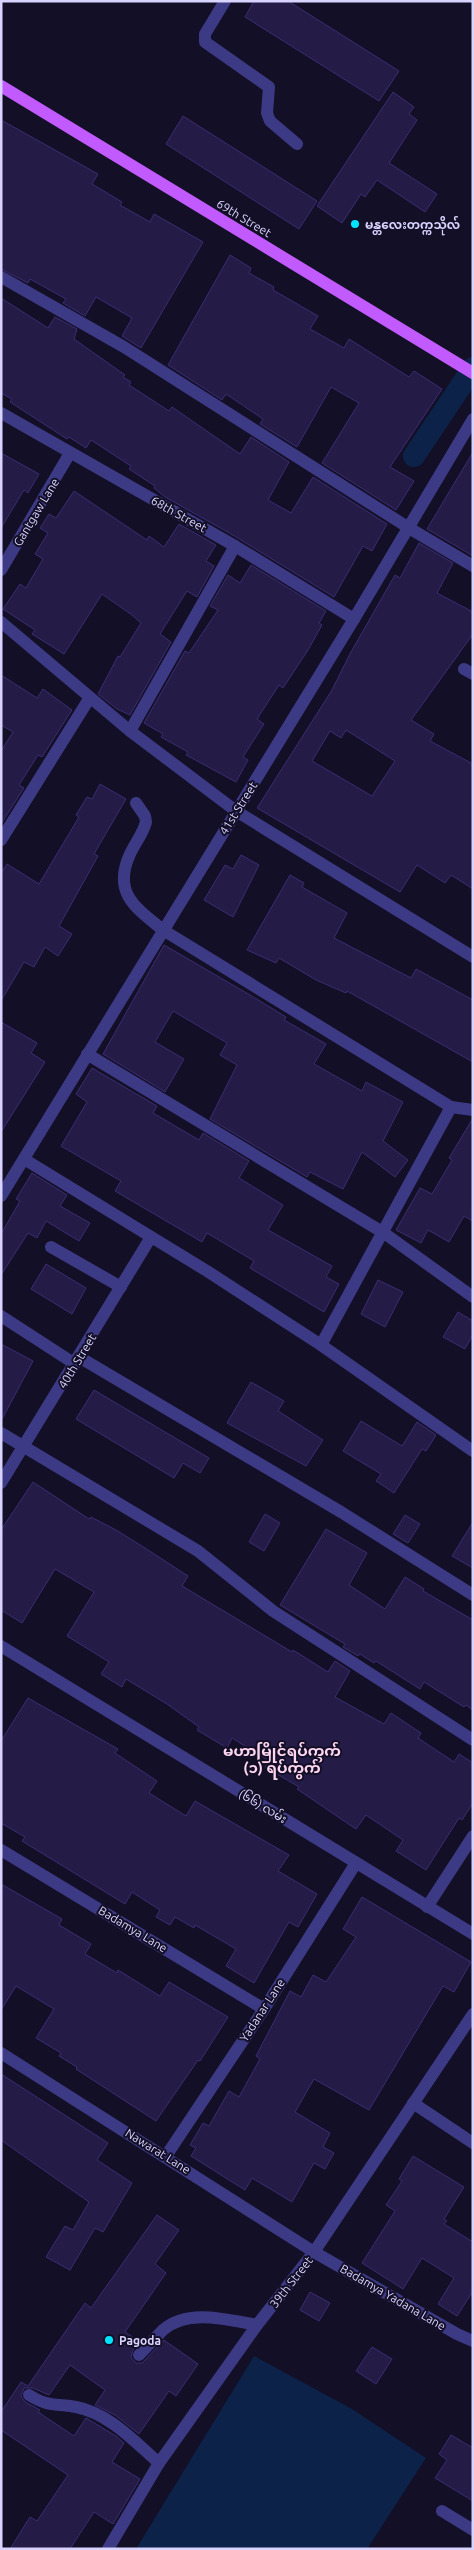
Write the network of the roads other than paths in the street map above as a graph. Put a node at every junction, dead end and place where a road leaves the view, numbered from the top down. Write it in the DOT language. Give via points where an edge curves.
graph roads {
  1 [pos="225,1"];
  2 [pos="1,86"];
  3 [pos="297,144"];
  4 [pos="1,277"];
  5 [pos="468,370"];
  6 [pos="1,413"];
  7 [pos="473,419"];
  8 [pos="70,453"];
  9 [pos="409,528"];
  10 [pos="235,546"];
  11 [pos="473,566"];
  12 [pos="1,570"];
  13 [pos="354,619"];
  14 [pos="1,622"];
  15 [pos="89,698"];
  16 [pos="130,731"];
  17 [pos="136,803"];
  18 [pos="236,810"];
  19 [pos="6,822"];
  20 [pos="1,840"];
  21 [pos="163,930"];
  22 [pos="473,957"];
  23 [pos="87,1054"];
  24 [pos="451,1107"];
  25 [pos="473,1110"];
  26 [pos="24,1159"];
  27 [pos="1,1196"];
  28 [pos="384,1233"];
  29 [pos="151,1237"];
  30 [pos="51,1247"];
  31 [pos="121,1288"];
  32 [pos="473,1297"];
  33 [pos="1,1316"];
  34 [pos="321,1345"];
  35 [pos="77,1360"];
  36 [pos="1,1433"];
  37 [pos="25,1447"];
  38 [pos="473,1451"];
  39 [pos="1,1483"];
  40 [pos="473,1595"];
  41 [pos="1,1646"];
  42 [pos="473,1740"];
  43 [pos="473,1836"];
  44 [pos="1,1850"];
  45 [pos="356,1863"];
  46 [pos="427,1907"];
  47 [pos="473,1934"];
  48 [pos="264,2009"];
  49 [pos="473,2014"];
  50 [pos="1,2053"];
  51 [pos="413,2103"];
  52 [pos="473,2143"];
  53 [pos="166,2156"];
  54 [pos="314,2252"];
  55 [pos="257,2325"];
  56 [pos="471,2337"];
  57 [pos="139,2355"];
  58 [pos="29,2395"];
  59 [pos="159,2463"];
  60 [pos="442,2511"];
  61 [pos="473,2530"];
  62 [pos="108,2549"];
  1 -- 3 [label="street" via="205,34 205,42 269,87 268,118"];
  2 -- 5 [label="main road, 69th Street"];
  4 -- 9 [label="street" via="124,348"];
  6 -- 8 [label="street, 68th Street"];
  7 -- 9 [label="street, 41st Street"];
  8 -- 10 [label="street, 68th Street"];
  8 -- 12 [label="street, Gantgaw Lane"];
  9 -- 11 [label="street"];
  9 -- 13 [label="street, 41st Street"];
  10 -- 13 [label="street, 68th Street"];
  10 -- 16 [label="street"];
  13 -- 18 [label="street, 41st Street"];
  14 -- 15 [label="street"];
  15 -- 16 [label="street"];
  15 -- 19 [label="street"];
  16 -- 18 [label="street"];
  17 -- 21 [label="street" via="146,822 122,877 133,905"];
  18 -- 21 [label="street, 41st Street"];
  18 -- 22 [label="street"];
  19 -- 20 [label="street"];
  21 -- 23 [label="street, 41st Street"];
  21 -- 24 [label="street"];
  23 -- 26 [label="street, 41st Street"];
  23 -- 28 [label="street"];
  24 -- 25 [label="street"];
  24 -- 28 [label="street"];
  26 -- 27 [label="street, 41st Street"];
  26 -- 29 [label="street"];
  28 -- 32 [label="street"];
  28 -- 34 [label="street"];
  29 -- 31 [label="street, 40th Street"];
  29 -- 34 [label="street"];
  30 -- 31 [label="street"];
  31 -- 35 [label="street, 40th Street"];
  33 -- 35 [label="street"];
  34 -- 38 [label="street"];
  35 -- 37 [label="street, 40th Street"];
  35 -- 40 [label="street" via="341,1512"];
  36 -- 37 [label="street"];
  37 -- 39 [label="street, 40th Street"];
  37 -- 42 [label="street" via="198,1551 273,1611"];
  41 -- 45 [label="street, (၆၆) လမ်း"];
  43 -- 46 [label="street"];
  44 -- 48 [label="street, Badamya Lane"];
  45 -- 46 [label="street, (၆၆) လမ်း"];
  45 -- 48 [label="street, Yadanar Lane"];
  46 -- 47 [label="street, (၆၆) လမ်း"];
  48 -- 53 [label="street, Yadanar Lane"];
  49 -- 51 [label="street, 39th Street"];
  50 -- 53 [label="street, Nawarat Lane"];
  51 -- 52 [label="street"];
  51 -- 54 [label="street, 39th Street"];
  53 -- 54 [label="street, Nawarat Lane"];
  54 -- 55 [label="street, 39th Street"];
  54 -- 56 [label="street, Badamya Yadana Lane"];
  55 -- 57 [label="street" via="218,2318 182,2321 164,2329"];
  55 -- 59 [label="street, 39th Street"];
  58 -- 59 [label="street" via="42,2403 77,2407 100,2416"];
  59 -- 62 [label="street, 39th Street"];
  60 -- 61 [label="street"];
}
